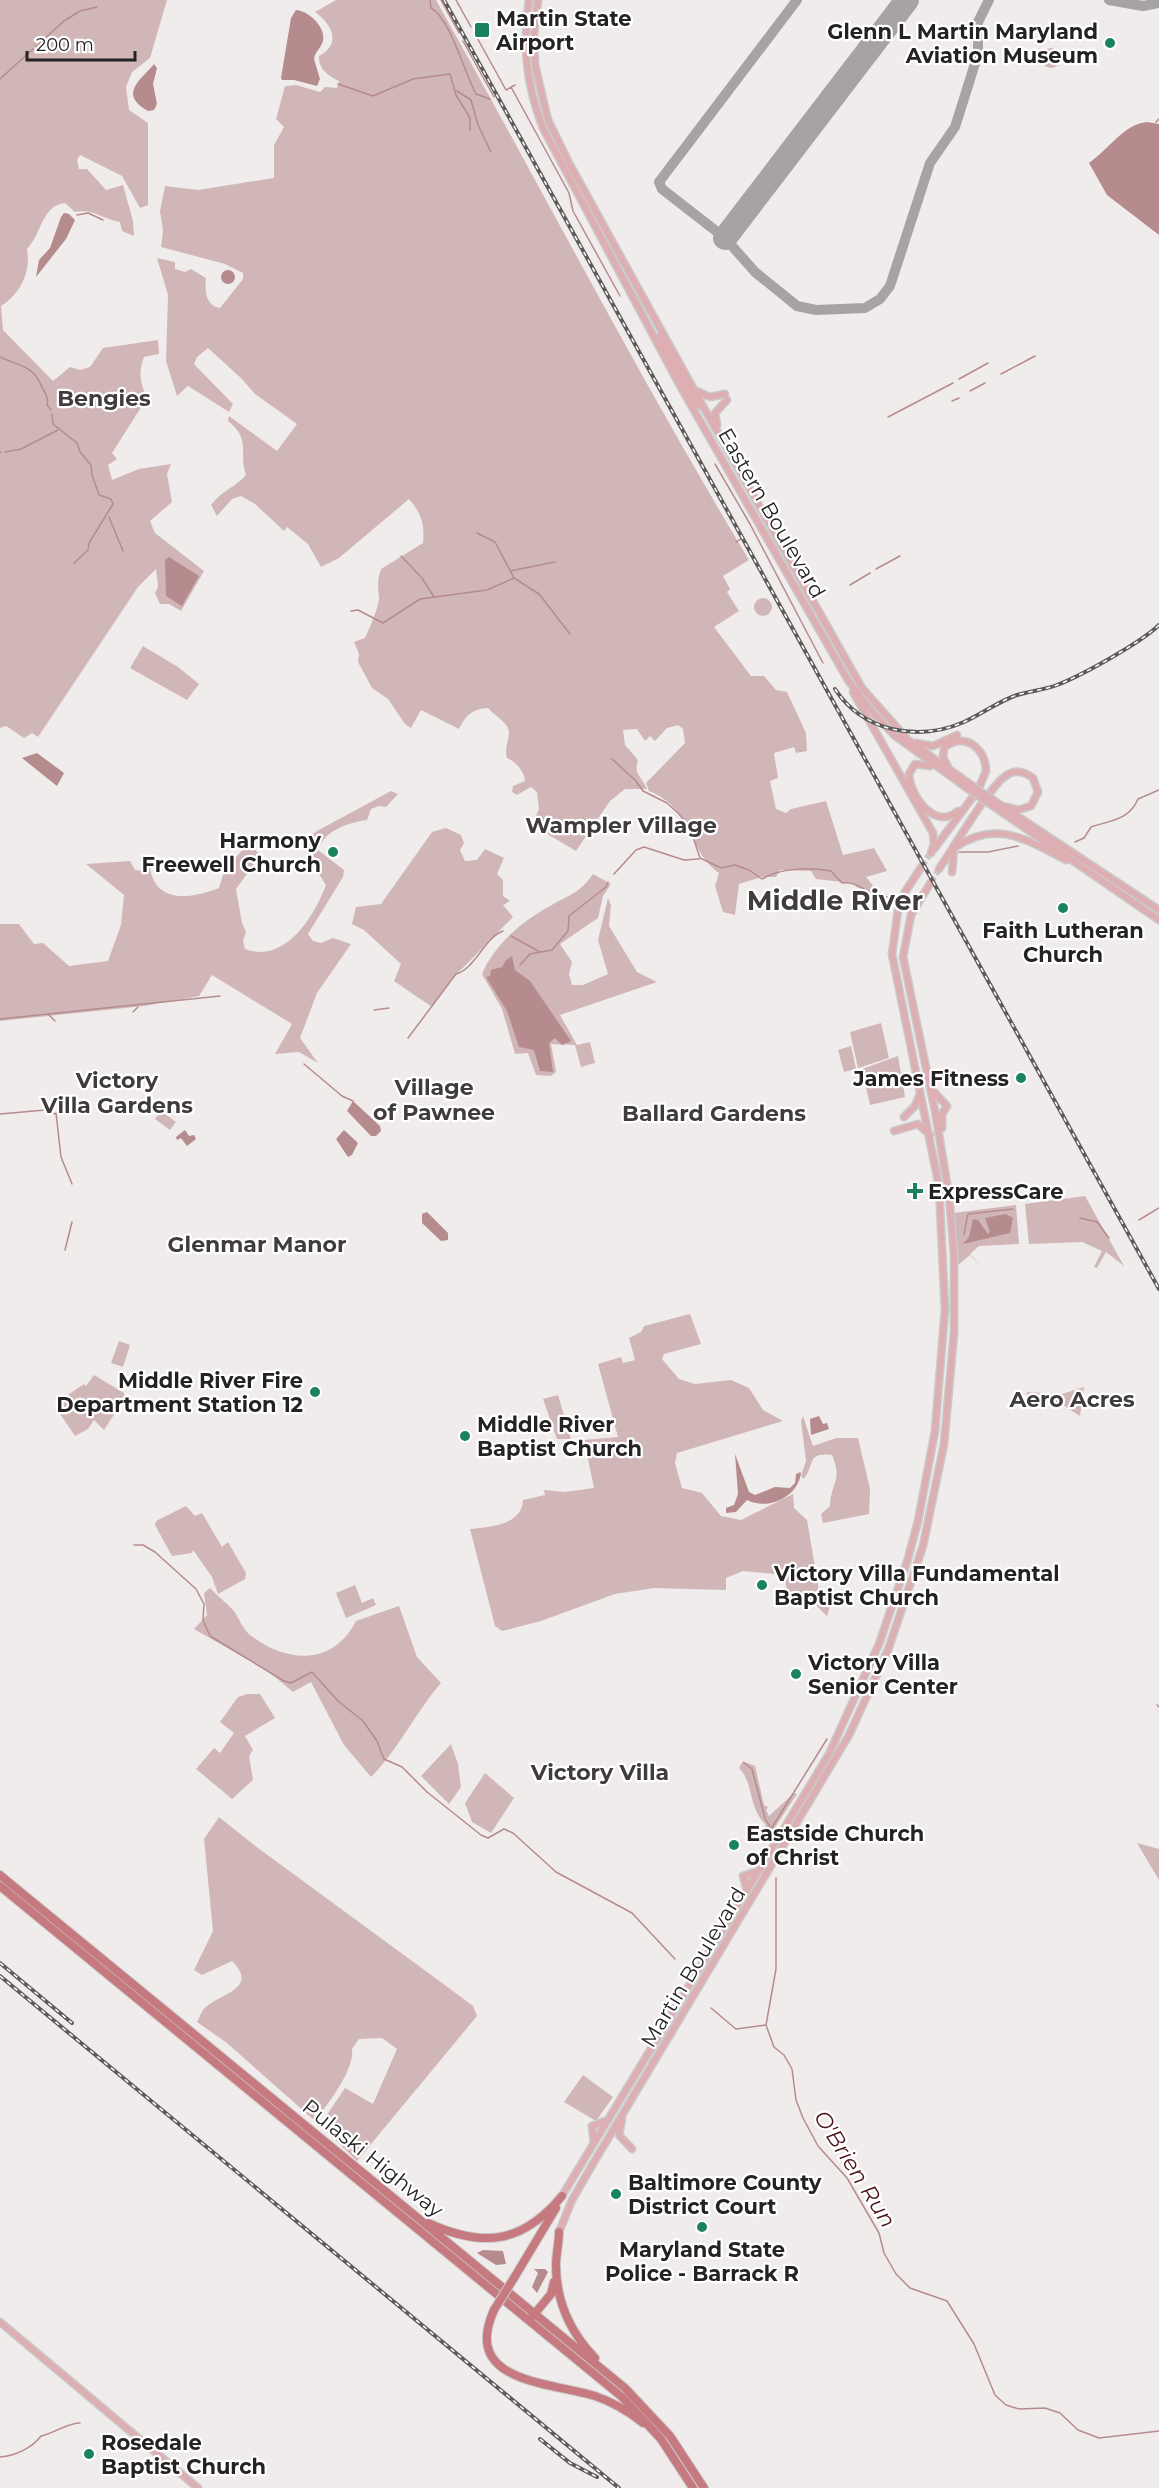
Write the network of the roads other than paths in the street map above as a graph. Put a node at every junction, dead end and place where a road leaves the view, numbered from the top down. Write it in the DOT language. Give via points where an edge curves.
graph roads {
  1 [pos="529,0"];
  2 [pos="538,0"];
  3 [pos="640,307"];
  4 [pos="694,390"];
  5 [pos="704,408"];
  6 [pos="725,446"];
  7 [pos="780,561"];
  8 [pos="811,600"];
  9 [pos="848,680"];
  10 [pos="875,715"];
  11 [pos="957,735"];
  12 [pos="908,740"];
  13 [pos="943,772"];
  14 [pos="952,772"];
  15 [pos="974,789"];
  16 [pos="992,802"];
  17 [pos="968,803"];
  18 [pos="1003,806"];
  19 [pos="954,848"];
  20 [pos="922,866"];
  21 [pos="1085,869"];
  22 [pos="930,882"];
  23 [pos="1159,910"];
  24 [pos="1159,920"];
  25 [pos="930,1086"];
  26 [pos="920,1088"];
  27 [pos="904,1117"];
  28 [pos="894,1131"];
  29 [pos="930,1135"];
  30 [pos="945,1168"];
  31 [pos="760,1869"];
  32 [pos="0,1875"];
  33 [pos="0,1886"];
  34 [pos="747,1891"];
  35 [pos="624,2113"];
  36 [pos="610,2117"];
  37 [pos="594,2143"];
  38 [pos="632,2149"];
  39 [pos="562,2196"];
  40 [pos="419,2219"];
  41 [pos="559,2232"];
  42 [pos="532,2317"];
  43 [pos="0,2322"];
  44 [pos="614,2379"];
  45 [pos="665,2439"];
  46 [pos="198,2488"];
  47 [pos="693,2488"];
  48 [pos="704,2488"];
  1 -- 3 [label="main road, Eastern Boulevard" via="526,56 541,121"];
  2 -- 4 [label="main road, Eastern Boulevard" via="535,65 548,120"];
  3 -- 5 [label="main road" via="698,405"];
  3 -- 7 [label="main road, Eastern Boulevard" via="679,384"];
  4 -- 5 [label="main road, Eastern Boulevard"];
  4 -- 6 [label="main road" via="706,396 726,397 715,416"];
  5 -- 6 [label="main road, Eastern Boulevard"];
  6 -- 8 [label="main road, Eastern Boulevard"];
  7 -- 8 [label="main road"];
  7 -- 9 [label="main road, Eastern Boulevard"];
  8 -- 10 [label="main road" via="840,660"];
  8 -- 12 [label="main road, Eastern Boulevard" via="862,688"];
  9 -- 10 [label="main road, Eastern Boulevard"];
  9 -- 17 [label="main road" via="933,833 931,853"];
  10 -- 13 [label="main road, Eastern Boulevard"];
  11 -- 12 [label="main road" via="930,747"];
  12 -- 14 [label="main road, Eastern Boulevard"];
  13 -- 15 [label="main road, Eastern Boulevard"];
  13 -- 17 [label="main road" via="922,763 910,770 910,782 925,809 943,818"];
  14 -- 15 [label="main road, Eastern Boulevard"];
  14 -- 15 [label="main road" via="944,762 945,748 957,740 972,743 986,764 986,773"];
  15 -- 16 [label="main road, Eastern Boulevard, bridge"];
  15 -- 17 [label="main road"];
  16 -- 18 [label="main road, Eastern Boulevard"];
  16 -- 21 [label="main road, Eastern Boulevard"];
  18 -- 19 [label="main road" via="1018,810 1031,806 1038,787 1033,778 1022,772 1009,773 997,783"];
  18 -- 23 [label="main road, Eastern Boulevard"];
  19 -- 19 [label="main road" via="952,873 939,869"];
  19 -- 21 [label="main road" via="978,834 1002,832"];
  20 -- 26 [label="main road, Martin Boulevard" via="903,898 892,946"];
  21 -- 24 [label="main road, Eastern Boulevard"];
  22 -- 25 [label="main road, Martin Boulevard" via="910,915 903,957"];
  25 -- 30 [label="main road, Martin Boulevard"];
  25 -- 30 [label="main road" via="947,1106 941,1118"];
  26 -- 27 [label="main road" via="919,1101"];
  26 -- 29 [label="main road, Martin Boulevard"];
  28 -- 29 [label="main road" via="918,1124"];
  29 -- 31 [label="main road, Martin Boulevard" via="940,1198 945,1309 938,1407 918,1521 894,1603 859,1694 829,1754"];
  30 -- 35 [label="main road, Martin Boulevard" via="954,1264 951,1387 933,1500 904,1608 877,1679 840,1752"];
  31 -- 34 [label="main road, Martin Boulevard"];
  31 -- 34 [label="main road" via="743,1876"];
  32 -- 40 [label="highway, Pulaski Highway"];
  33 -- 42 [label="highway, Pulaski Highway"];
  34 -- 36 [label="main road, Martin Boulevard"];
  35 -- 38 [label="main road" via="620,2135"];
  35 -- 41 [label="main road, Martin Boulevard" via="572,2200"];
  36 -- 37 [label="main road, Martin Boulevard"];
  36 -- 37 [label="main road" via="592,2126"];
  37 -- 39 [label="main road, Martin Boulevard"];
  39 -- 40 [label="highway" via="540,2219 495,2238 463,2238"];
  39 -- 45 [label="highway, bridge" via="487,2326 493,2358 506,2373 519,2379 608,2401"];
  40 -- 42 [label="highway, Pulaski Highway"];
  41 -- 42 [label="highway" via="553,2292"];
  41 -- 44 [label="highway" via="556,2267 564,2311 578,2338"];
  42 -- 44 [label="highway, Pulaski Highway"];
  42 -- 45 [label="highway, Pulaski Highway"];
  43 -- 46 [label="main road"];
  44 -- 45 [label="highway, Pulaski Highway"];
  45 -- 47 [label="highway, Pulaski Highway"];
  45 -- 48 [label="highway, Pulaski Highway"];
}
